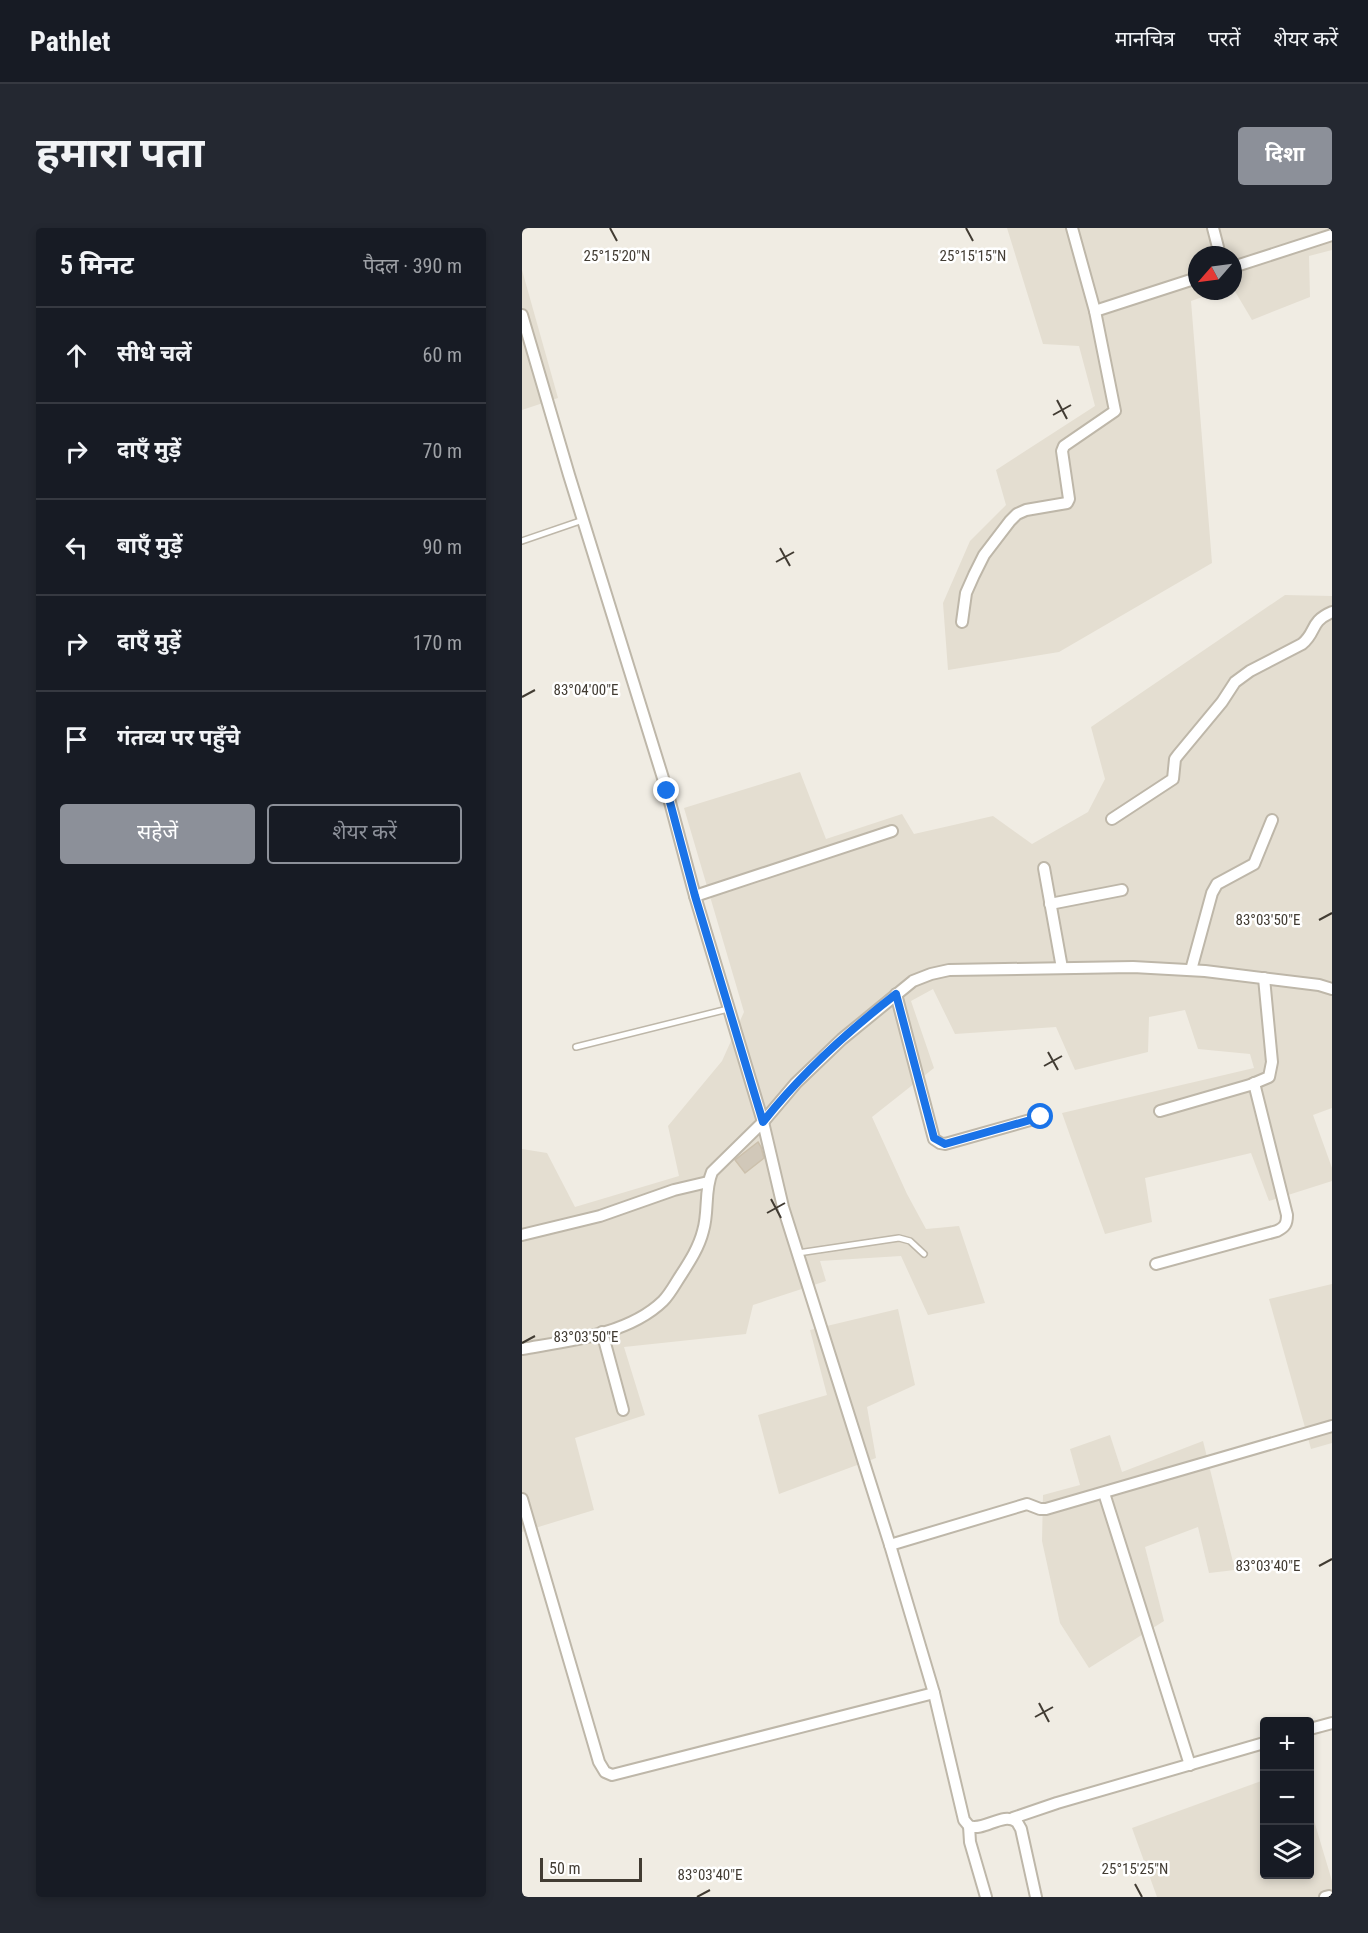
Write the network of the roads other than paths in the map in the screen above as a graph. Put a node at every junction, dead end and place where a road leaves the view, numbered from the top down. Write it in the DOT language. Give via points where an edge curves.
graph roads {
  1 [pos="1072,228"];
  2 [pos="1213,228"];
  3 [pos="1332,235"];
  4 [pos="1218,246"];
  5 [pos="1242,264"];
  6 [pos="1188,281"];
  7 [pos="1095,310"];
  8 [pos="522,315"];
  9 [pos="583,520"];
  10 [pos="522,541"];
  11 [pos="1332,612"];
  12 [pos="962,622"];
  13 [pos="1112,819"];
  14 [pos="1272,820"];
  15 [pos="892,831"];
  16 [pos="1044,868"];
  17 [pos="1122,890"];
  18 [pos="695,896"];
  19 [pos="1050,904"];
  20 [pos="1062,968"];
  21 [pos="1191,970"];
  22 [pos="1264,978"];
  23 [pos="1332,989"];
  24 [pos="896,994"];
  25 [pos="729,1009"];
  26 [pos="576,1047"];
  27 [pos="1254,1083"];
  28 [pos="1160,1111"];
  29 [pos="1041,1117"];
  30 [pos="763,1122"];
  31 [pos="708,1182"];
  32 [pos="522,1235"];
  33 [pos="798,1253"];
  34 [pos="924,1254"];
  35 [pos="1156,1264"];
  36 [pos="602,1332"];
  37 [pos="522,1349"];
  38 [pos="623,1410"];
  39 [pos="1332,1426"];
  40 [pos="1104,1493"];
  41 [pos="522,1499"];
  42 [pos="890,1545"];
  43 [pos="934,1693"];
  44 [pos="1332,1724"];
  45 [pos="1314,1729"];
  46 [pos="1260,1744"];
  47 [pos="1190,1765"];
  48 [pos="1013,1818"];
  49 [pos="969,1826"];
  50 [pos="986,1897"];
  51 [pos="1036,1897"];
  1 -- 7 [label="street"];
  2 -- 4 [label="street"];
  3 -- 5 [label="street"];
  6 -- 7 [label="street"];
  7 -- 12 [label="street" via="1115,411 1064,446 1070,499 1067,503 1017,514 984,555 966,593"];
  8 -- 9 [label="street"];
  9 -- 10 [label="lane"];
  9 -- 18 [label="street"];
  11 -- 13 [label="street" via="1316,622 1302,644 1235,682 1178,755 1173,779"];
  14 -- 21 [label="street" via="1254,864 1217,884 1212,893"];
  15 -- 18 [label="street"];
  16 -- 19 [label="street"];
  17 -- 19 [label="street"];
  18 -- 25 [label="street"];
  19 -- 20 [label="street"];
  20 -- 21 [label="street"];
  20 -- 24 [label="street" via="949,970 913,981"];
  21 -- 22 [label="street"];
  22 -- 23 [label="street"];
  22 -- 27 [label="street" via="1271,1072 1266,1079"];
  24 -- 29 [label="street" via="934,1138 945,1144"];
  24 -- 30 [label="street" via="796,1083"];
  25 -- 26 [label="lane"];
  25 -- 30 [label="street"];
  27 -- 28 [label="street"];
  27 -- 35 [label="street" via="1287,1223 1277,1231"];
  30 -- 31 [label="street" via="722,1161"];
  30 -- 33 [label="street"];
  31 -- 32 [label="street" via="600,1216"];
  31 -- 36 [label="street" via="704,1228 695,1253 665,1299 640,1319"];
  33 -- 34 [label="lane" via="899,1238 910,1241"];
  33 -- 42 [label="street"];
  36 -- 37 [label="street"];
  36 -- 38 [label="street"];
  39 -- 40 [label="street"];
  40 -- 42 [label="street" via="1042,1510 1027,1504"];
  40 -- 47 [label="street"];
  41 -- 43 [label="street" via="598,1762 605,1772 612,1775"];
  42 -- 43 [label="street"];
  43 -- 49 [label="street" via="960,1805"];
  44 -- 45 [label="street"];
  46 -- 47 [label="street"];
  47 -- 48 [label="street"];
  48 -- 49 [label="street" via="976,1828"];
  48 -- 51 [label="street" via="1021,1829"];
  49 -- 50 [label="street"];
}
